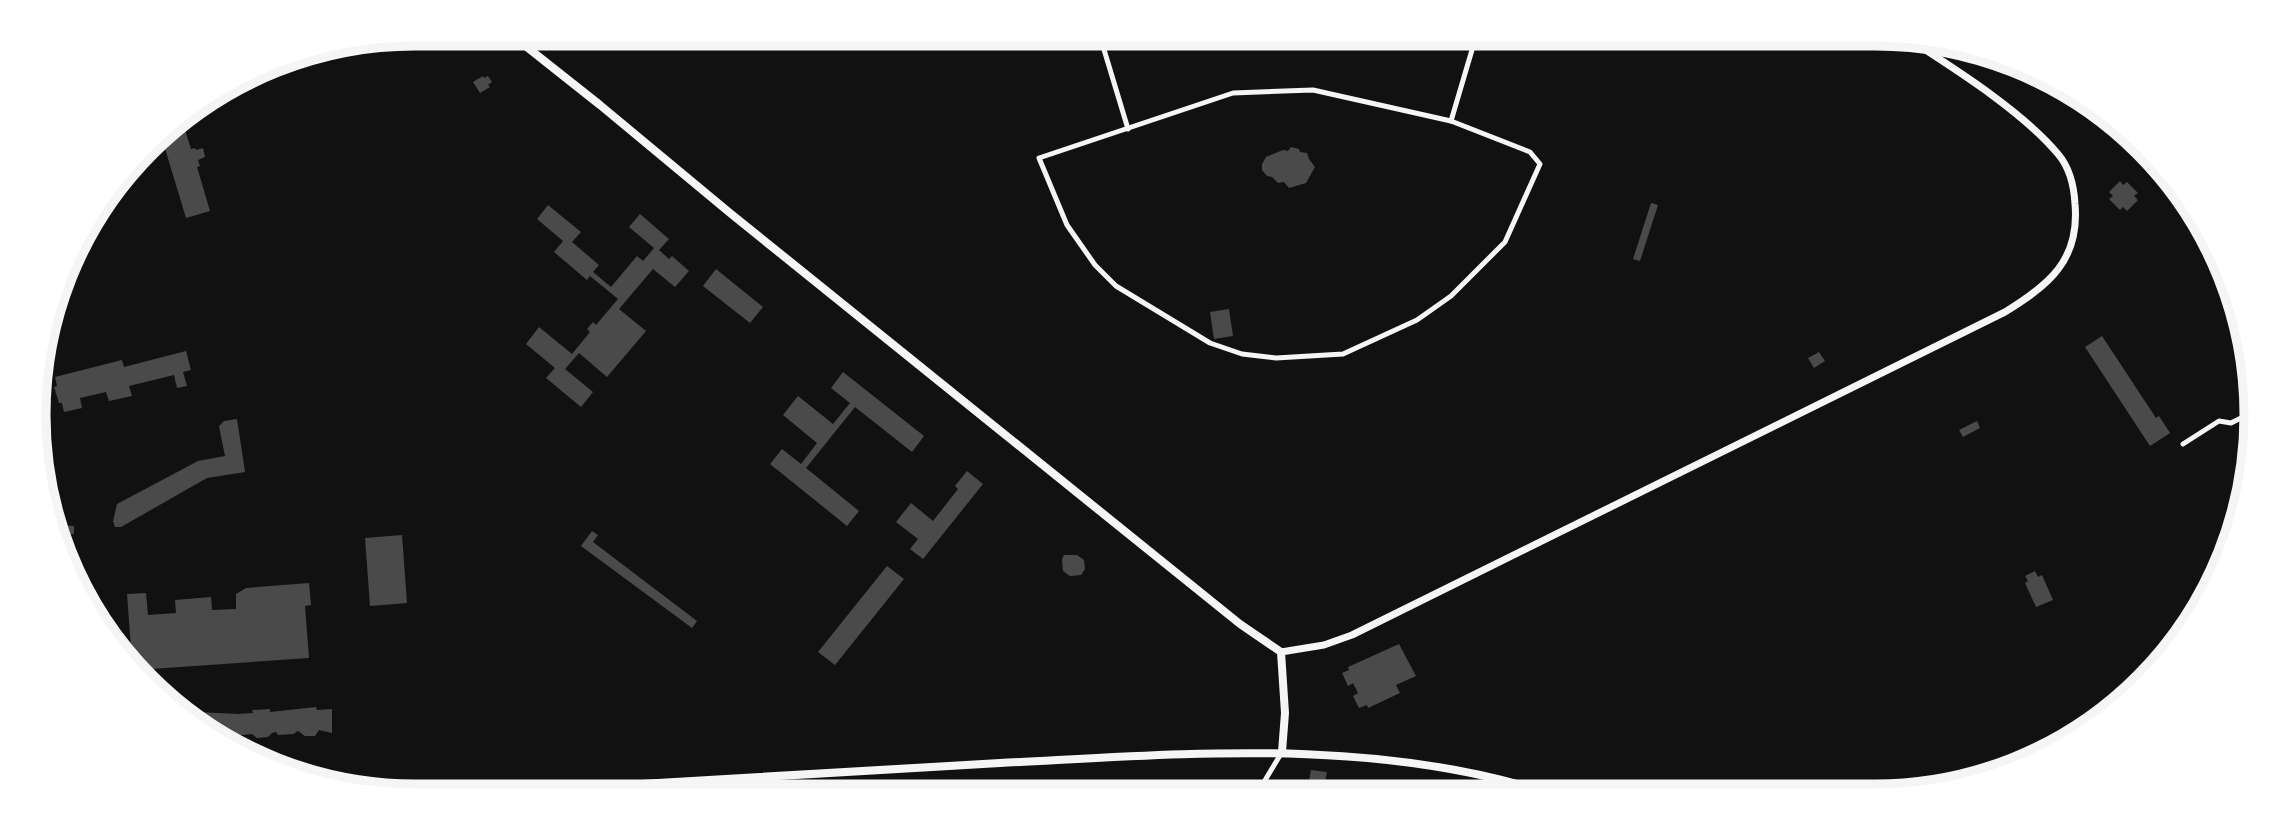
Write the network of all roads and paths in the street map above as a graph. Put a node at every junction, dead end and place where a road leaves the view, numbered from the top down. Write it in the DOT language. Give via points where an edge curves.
graph roads {
  1 [pos="525,46"];
  2 [pos="1103,46"];
  3 [pos="1473,46"];
  4 [pos="1924,49"];
  5 [pos="1451,121"];
  6 [pos="1128,129"];
  7 [pos="2244,419"];
  8 [pos="2183,444"];
  9 [pos="1281,652"];
  10 [pos="1282,752"];
  11 [pos="632,784"];
  12 [pos="1263,784"];
  13 [pos="1517,784"];
  1 -- 9 [label="main road" via="1240,624"];
  2 -- 6 [label="street"];
  3 -- 5 [label="street"];
  4 -- 9 [label="main road" via="1971,80 2059,155 2074,186 2075,236 2063,265 2042,287 2005,312 1352,635"];
  5 -- 6 [label="street" via="1313,90 1233,93"];
  5 -- 6 [label="street" via="1530,152 1540,164 1505,242 1451,296 1417,320 1343,354 1276,358 1242,354 1210,343 1116,286 1067,225 1040,158"];
  7 -- 8 [label="street" via="2220,421"];
  9 -- 10 [label="main road"];
  10 -- 11 [label="main road"];
  10 -- 12 [label="street"];
  10 -- 13 [label="main road" via="1426,764"];
}
